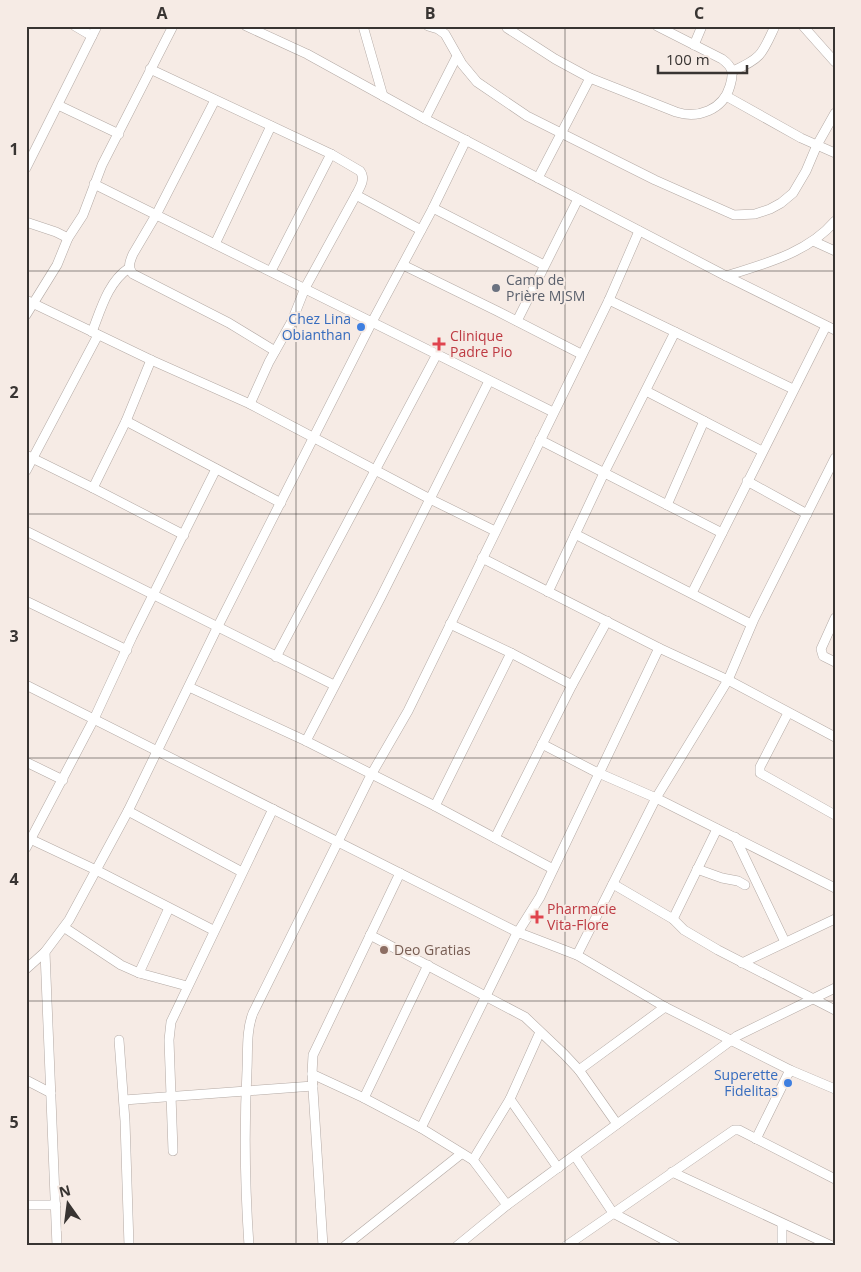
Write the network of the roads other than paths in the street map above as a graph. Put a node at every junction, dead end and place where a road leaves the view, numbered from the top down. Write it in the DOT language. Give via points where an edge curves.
graph roads {
  1 [pos="75,26"];
  2 [pos="97,26"];
  3 [pos="173,26"];
  4 [pos="246,26"];
  5 [pos="363,26"];
  6 [pos="428,26"];
  7 [pos="658,26"];
  8 [pos="702,26"];
  9 [pos="775,26"];
  10 [pos="803,26"];
  11 [pos="507,28"];
  12 [pos="92,36"];
  13 [pos="694,45"];
  14 [pos="457,56"];
  15 [pos="835,62"];
  16 [pos="150,69"];
  17 [pos="733,71"];
  18 [pos="590,78"];
  19 [pos="383,96"];
  20 [pos="726,96"];
  21 [pos="215,100"];
  22 [pos="58,105"];
  23 [pos="835,113"];
  24 [pos="425,119"];
  25 [pos="271,126"];
  26 [pos="561,132"];
  27 [pos="118,134"];
  28 [pos="466,140"];
  29 [pos="817,144"];
  30 [pos="835,153"];
  31 [pos="331,154"];
  32 [pos="29,158"];
  33 [pos="26,168"];
  34 [pos="538,178"];
  35 [pos="94,184"];
  36 [pos="356,195"];
  37 [pos="578,199"];
  38 [pos="433,208"];
  39 [pos="156,215"];
  40 [pos="835,221"];
  41 [pos="26,222"];
  42 [pos="420,230"];
  43 [pos="639,231"];
  44 [pos="68,238"];
  45 [pos="813,241"];
  46 [pos="216,244"];
  47 [pos="835,251"];
  48 [pos="403,265"];
  49 [pos="544,265"];
  50 [pos="129,268"];
  51 [pos="271,271"];
  52 [pos="726,276"];
  53 [pos="305,288"];
  54 [pos="609,300"];
  55 [pos="29,301"];
  56 [pos="26,315"];
  57 [pos="517,320"];
  58 [pos="372,322"];
  59 [pos="826,326"];
  60 [pos="835,330"];
  61 [pos="675,332"];
  62 [pos="95,333"];
  63 [pos="275,351"];
  64 [pos="437,354"];
  65 [pos="581,354"];
  66 [pos="151,360"];
  67 [pos="489,381"];
  68 [pos="793,389"];
  69 [pos="646,391"];
  70 [pos="250,404"];
  71 [pos="553,412"];
  72 [pos="126,421"];
  73 [pos="704,422"];
  74 [pos="314,439"];
  75 [pos="540,440"];
  76 [pos="762,452"];
  77 [pos="30,457"];
  78 [pos="835,458"];
  79 [pos="216,469"];
  80 [pos="375,470"];
  81 [pos="26,471"];
  82 [pos="604,473"];
  83 [pos="747,481"];
  84 [pos="93,488"];
  85 [pos="430,499"];
  86 [pos="280,503"];
  87 [pos="667,505"];
  88 [pos="807,514"];
  89 [pos="26,531"];
  90 [pos="496,531"];
  91 [pos="722,533"];
  92 [pos="575,534"];
  93 [pos="184,535"];
  94 [pos="482,558"];
  95 [pos="548,592"];
  96 [pos="692,593"];
  97 [pos="153,595"];
  98 [pos="26,602"];
  99 [pos="835,618"];
  100 [pos="607,622"];
  101 [pos="450,624"];
  102 [pos="752,624"];
  103 [pos="217,628"];
  104 [pos="659,648"];
  105 [pos="127,650"];
  106 [pos="511,653"];
  107 [pos="276,657"];
  108 [pos="835,662"];
  109 [pos="728,680"];
  110 [pos="26,685"];
  111 [pos="334,685"];
  112 [pos="572,685"];
  113 [pos="190,687"];
  114 [pos="788,713"];
  115 [pos="94,719"];
  116 [pos="835,737"];
  117 [pos="306,741"];
  118 [pos="542,744"];
  119 [pos="157,750"];
  120 [pos="26,762"];
  121 [pos="600,773"];
  122 [pos="372,775"];
  123 [pos="63,780"];
  124 [pos="656,798"];
  125 [pos="435,806"];
  126 [pos="273,809"];
  127 [pos="128,811"];
  128 [pos="835,814"];
  129 [pos="717,829"];
  130 [pos="734,837"];
  131 [pos="29,838"];
  132 [pos="495,838"];
  133 [pos="338,842"];
  134 [pos="26,848"];
  135 [pos="553,869"];
  136 [pos="697,869"];
  137 [pos="96,870"];
  138 [pos="242,872"];
  139 [pos="400,873"];
  140 [pos="613,884"];
  141 [pos="745,885"];
  142 [pos="835,888"];
  143 [pos="169,908"];
  144 [pos="835,918"];
  145 [pos="673,919"];
  146 [pos="65,928"];
  147 [pos="213,930"];
  148 [pos="518,932"];
  149 [pos="370,935"];
  150 [pos="785,942"];
  151 [pos="45,952"];
  152 [pos="577,955"];
  153 [pos="742,963"];
  154 [pos="428,965"];
  155 [pos="26,969"];
  156 [pos="140,973"];
  157 [pos="187,986"];
  158 [pos="835,988"];
  159 [pos="486,997"];
  160 [pos="811,999"];
  161 [pos="665,1007"];
  162 [pos="835,1010"];
  163 [pos="540,1032"];
  164 [pos="119,1040"];
  165 [pos="732,1040"];
  166 [pos="579,1070"];
  167 [pos="790,1070"];
  168 [pos="312,1074"];
  169 [pos="26,1080"];
  170 [pos="313,1086"];
  171 [pos="835,1089"];
  172 [pos="246,1091"];
  173 [pos="50,1093"];
  174 [pos="170,1097"];
  175 [pos="364,1098"];
  176 [pos="510,1099"];
  177 [pos="124,1100"];
  178 [pos="617,1124"];
  179 [pos="421,1128"];
  180 [pos="756,1139"];
  181 [pos="173,1151"];
  182 [pos="461,1154"];
  183 [pos="575,1156"];
  184 [pos="473,1160"];
  185 [pos="558,1168"];
  186 [pos="672,1172"];
  187 [pos="835,1179"];
  188 [pos="56,1204"];
  189 [pos="26,1205"];
  190 [pos="507,1205"];
  191 [pos="613,1213"];
  192 [pos="782,1224"];
  193 [pos="57,1246"];
  194 [pos="128,1246"];
  195 [pos="249,1246"];
  196 [pos="323,1246"];
  197 [pos="345,1246"];
  198 [pos="458,1246"];
  199 [pos="566,1246"];
  200 [pos="676,1246"];
  201 [pos="782,1246"];
  202 [pos="832,1246"];
  1 -- 12 [label="street"];
  2 -- 12 [label="street"];
  3 -- 16 [label="street"];
  4 -- 19 [label="street" via="307,54"];
  5 -- 19 [label="street"];
  6 -- 14 [label="street" via="445,34"];
  7 -- 13 [label="street"];
  8 -- 13 [label="street"];
  9 -- 17 [label="street" via="761,55"];
  10 -- 15 [label="street"];
  11 -- 18 [label="street"];
  12 -- 22 [label="street"];
  13 -- 17 [label="street" via="722,59"];
  14 -- 24 [label="street"];
  14 -- 26 [label="street" via="477,82 527,116"];
  16 -- 21 [label="street"];
  16 -- 27 [label="street"];
  17 -- 20 [label="street"];
  18 -- 20 [label="street" via="683,114 710,111"];
  18 -- 26 [label="street"];
  19 -- 24 [label="street"];
  20 -- 29 [label="street"];
  21 -- 25 [label="street"];
  21 -- 39 [label="street"];
  22 -- 27 [label="street"];
  22 -- 32 [label="street"];
  23 -- 29 [label="street"];
  24 -- 28 [label="street"];
  25 -- 31 [label="street"];
  25 -- 46 [label="street"];
  26 -- 29 [label="street" via="734,215 755,214 787,198 796,190"];
  26 -- 34 [label="street"];
  27 -- 35 [label="street"];
  28 -- 34 [label="street"];
  28 -- 38 [label="street"];
  29 -- 30 [label="street"];
  31 -- 36 [label="street" via="362,173"];
  31 -- 51 [label="street"];
  32 -- 33 [label="street"];
  34 -- 37 [label="street"];
  35 -- 39 [label="street"];
  35 -- 44 [label="street" via="82,216"];
  36 -- 42 [label="street"];
  36 -- 53 [label="street"];
  37 -- 43 [label="street"];
  37 -- 49 [label="street"];
  38 -- 42 [label="street"];
  38 -- 49 [label="street"];
  39 -- 46 [label="street"];
  39 -- 50 [label="street" via="132,254"];
  40 -- 45 [label="street"];
  41 -- 44 [label="street"];
  42 -- 48 [label="street"];
  43 -- 52 [label="street"];
  43 -- 54 [label="street"];
  44 -- 55 [label="street" via="56,266"];
  45 -- 47 [label="street"];
  45 -- 52 [label="street" via="785,255"];
  46 -- 51 [label="street"];
  48 -- 57 [label="street"];
  48 -- 58 [label="street"];
  49 -- 57 [label="street"];
  50 -- 62 [label="street" via="112,284"];
  50 -- 63 [label="street" via="132,274 229,323"];
  51 -- 53 [label="street"];
  52 -- 59 [label="street"];
  53 -- 58 [label="street"];
  53 -- 63 [label="street"];
  54 -- 61 [label="street"];
  54 -- 65 [label="street"];
  55 -- 56 [label="street"];
  55 -- 62 [label="street"];
  57 -- 65 [label="street"];
  58 -- 64 [label="street"];
  58 -- 74 [label="street"];
  59 -- 60 [label="street"];
  59 -- 68 [label="street"];
  61 -- 68 [label="street"];
  61 -- 69 [label="street"];
  62 -- 66 [label="street"];
  62 -- 77 [label="street"];
  63 -- 70 [label="street"];
  64 -- 67 [label="street"];
  64 -- 80 [label="street"];
  65 -- 71 [label="street"];
  66 -- 70 [label="street"];
  66 -- 72 [label="street"];
  67 -- 71 [label="street"];
  67 -- 85 [label="street"];
  68 -- 76 [label="street"];
  69 -- 73 [label="street"];
  69 -- 82 [label="street"];
  70 -- 74 [label="street"];
  71 -- 75 [label="street"];
  72 -- 79 [label="street"];
  72 -- 84 [label="street"];
  73 -- 76 [label="street"];
  73 -- 87 [label="street"];
  74 -- 80 [label="street"];
  74 -- 86 [label="street"];
  75 -- 82 [label="street"];
  75 -- 90 [label="street"];
  76 -- 83 [label="street"];
  77 -- 81 [label="street"];
  77 -- 84 [label="street"];
  78 -- 88 [label="street"];
  79 -- 86 [label="street"];
  79 -- 93 [label="street"];
  80 -- 85 [label="street"];
  80 -- 107 [label="street"];
  82 -- 87 [label="street"];
  82 -- 92 [label="street"];
  83 -- 88 [label="street"];
  83 -- 91 [label="street"];
  84 -- 93 [label="street"];
  85 -- 90 [label="street"];
  85 -- 111 [label="street"];
  86 -- 103 [label="street"];
  87 -- 91 [label="street"];
  88 -- 102 [label="street"];
  89 -- 97 [label="street"];
  90 -- 94 [label="street"];
  91 -- 96 [label="street"];
  92 -- 95 [label="street"];
  92 -- 96 [label="street"];
  93 -- 97 [label="street"];
  94 -- 95 [label="street"];
  94 -- 101 [label="street"];
  95 -- 100 [label="street"];
  96 -- 102 [label="street"];
  97 -- 103 [label="street"];
  97 -- 105 [label="street"];
  98 -- 105 [label="street"];
  99 -- 108 [label="street" via="821,649 824,656"];
  100 -- 104 [label="street"];
  100 -- 112 [label="street"];
  101 -- 106 [label="street"];
  101 -- 122 [label="street"];
  102 -- 109 [label="street"];
  103 -- 107 [label="street"];
  103 -- 113 [label="street"];
  104 -- 109 [label="street"];
  104 -- 121 [label="street"];
  105 -- 115 [label="street"];
  106 -- 112 [label="street"];
  106 -- 125 [label="street"];
  107 -- 111 [label="street"];
  109 -- 114 [label="street"];
  109 -- 124 [label="street"];
  110 -- 115 [label="street"];
  111 -- 117 [label="street"];
  112 -- 118 [label="street"];
  113 -- 117 [label="street"];
  113 -- 119 [label="street"];
  114 -- 116 [label="street"];
  114 -- 128 [label="street" via="760,767 760,774"];
  115 -- 119 [label="street"];
  115 -- 123 [label="street"];
  117 -- 122 [label="street"];
  118 -- 121 [label="street"];
  118 -- 132 [label="street"];
  119 -- 126 [label="street"];
  119 -- 127 [label="street"];
  120 -- 123 [label="street"];
  121 -- 124 [label="street"];
  121 -- 135 [label="street"];
  122 -- 125 [label="street"];
  122 -- 133 [label="street"];
  123 -- 131 [label="street"];
  124 -- 129 [label="street"];
  124 -- 140 [label="street"];
  125 -- 132 [label="street"];
  126 -- 133 [label="street"];
  126 -- 138 [label="street"];
  127 -- 137 [label="street"];
  127 -- 138 [label="street"];
  129 -- 130 [label="street"];
  129 -- 136 [label="street"];
  130 -- 142 [label="street"];
  130 -- 150 [label="street"];
  131 -- 134 [label="street"];
  131 -- 137 [label="street"];
  132 -- 135 [label="street"];
  133 -- 139 [label="street"];
  133 -- 172 [label="street" via="253,1013"];
  135 -- 148 [label="street"];
  136 -- 141 [label="street"];
  136 -- 145 [label="street"];
  137 -- 143 [label="street"];
  137 -- 146 [label="street"];
  138 -- 147 [label="street"];
  139 -- 148 [label="street"];
  139 -- 149 [label="street"];
  140 -- 145 [label="street"];
  140 -- 152 [label="street"];
  143 -- 147 [label="street"];
  143 -- 156 [label="street"];
  144 -- 150 [label="street"];
  145 -- 153 [label="street" via="684,930"];
  146 -- 151 [label="street"];
  146 -- 156 [label="street" via="121,965"];
  147 -- 157 [label="street"];
  148 -- 152 [label="street"];
  148 -- 159 [label="street"];
  149 -- 154 [label="street"];
  149 -- 168 [label="street" via="313,1055"];
  150 -- 153 [label="street"];
  151 -- 155 [label="street"];
  151 -- 173 [label="street"];
  152 -- 161 [label="street"];
  153 -- 160 [label="street"];
  154 -- 159 [label="street"];
  154 -- 175 [label="street"];
  156 -- 157 [label="street"];
  157 -- 174 [label="street" via="169,1032"];
  158 -- 160 [label="street"];
  159 -- 163 [label="street" via="525,1017"];
  159 -- 179 [label="street"];
  160 -- 162 [label="street"];
  160 -- 165 [label="street"];
  161 -- 165 [label="street"];
  161 -- 166 [label="street"];
  163 -- 166 [label="street"];
  163 -- 176 [label="street"];
  164 -- 177 [label="street"];
  165 -- 167 [label="street"];
  165 -- 178 [label="street"];
  166 -- 178 [label="street"];
  167 -- 171 [label="street"];
  167 -- 180 [label="street"];
  168 -- 170 [label="street"];
  168 -- 175 [label="street"];
  169 -- 173 [label="street"];
  170 -- 172 [label="street"];
  170 -- 196 [label="street"];
  172 -- 174 [label="street"];
  172 -- 195 [label="street"];
  173 -- 188 [label="street"];
  174 -- 177 [label="street"];
  174 -- 181 [label="street"];
  175 -- 179 [label="street"];
  176 -- 184 [label="street"];
  176 -- 185 [label="street"];
  177 -- 194 [label="street"];
  178 -- 183 [label="street"];
  179 -- 182 [label="street"];
  180 -- 186 [label="street" via="734,1130"];
  180 -- 187 [label="street"];
  182 -- 184 [label="street"];
  182 -- 197 [label="street"];
  183 -- 185 [label="street"];
  183 -- 191 [label="street"];
  184 -- 190 [label="street"];
  185 -- 190 [label="street"];
  186 -- 191 [label="street"];
  186 -- 192 [label="street"];
  188 -- 189 [label="street"];
  188 -- 193 [label="street"];
  190 -- 198 [label="street"];
  191 -- 199 [label="street"];
  191 -- 200 [label="street"];
  192 -- 201 [label="street"];
  192 -- 202 [label="street"];
}
